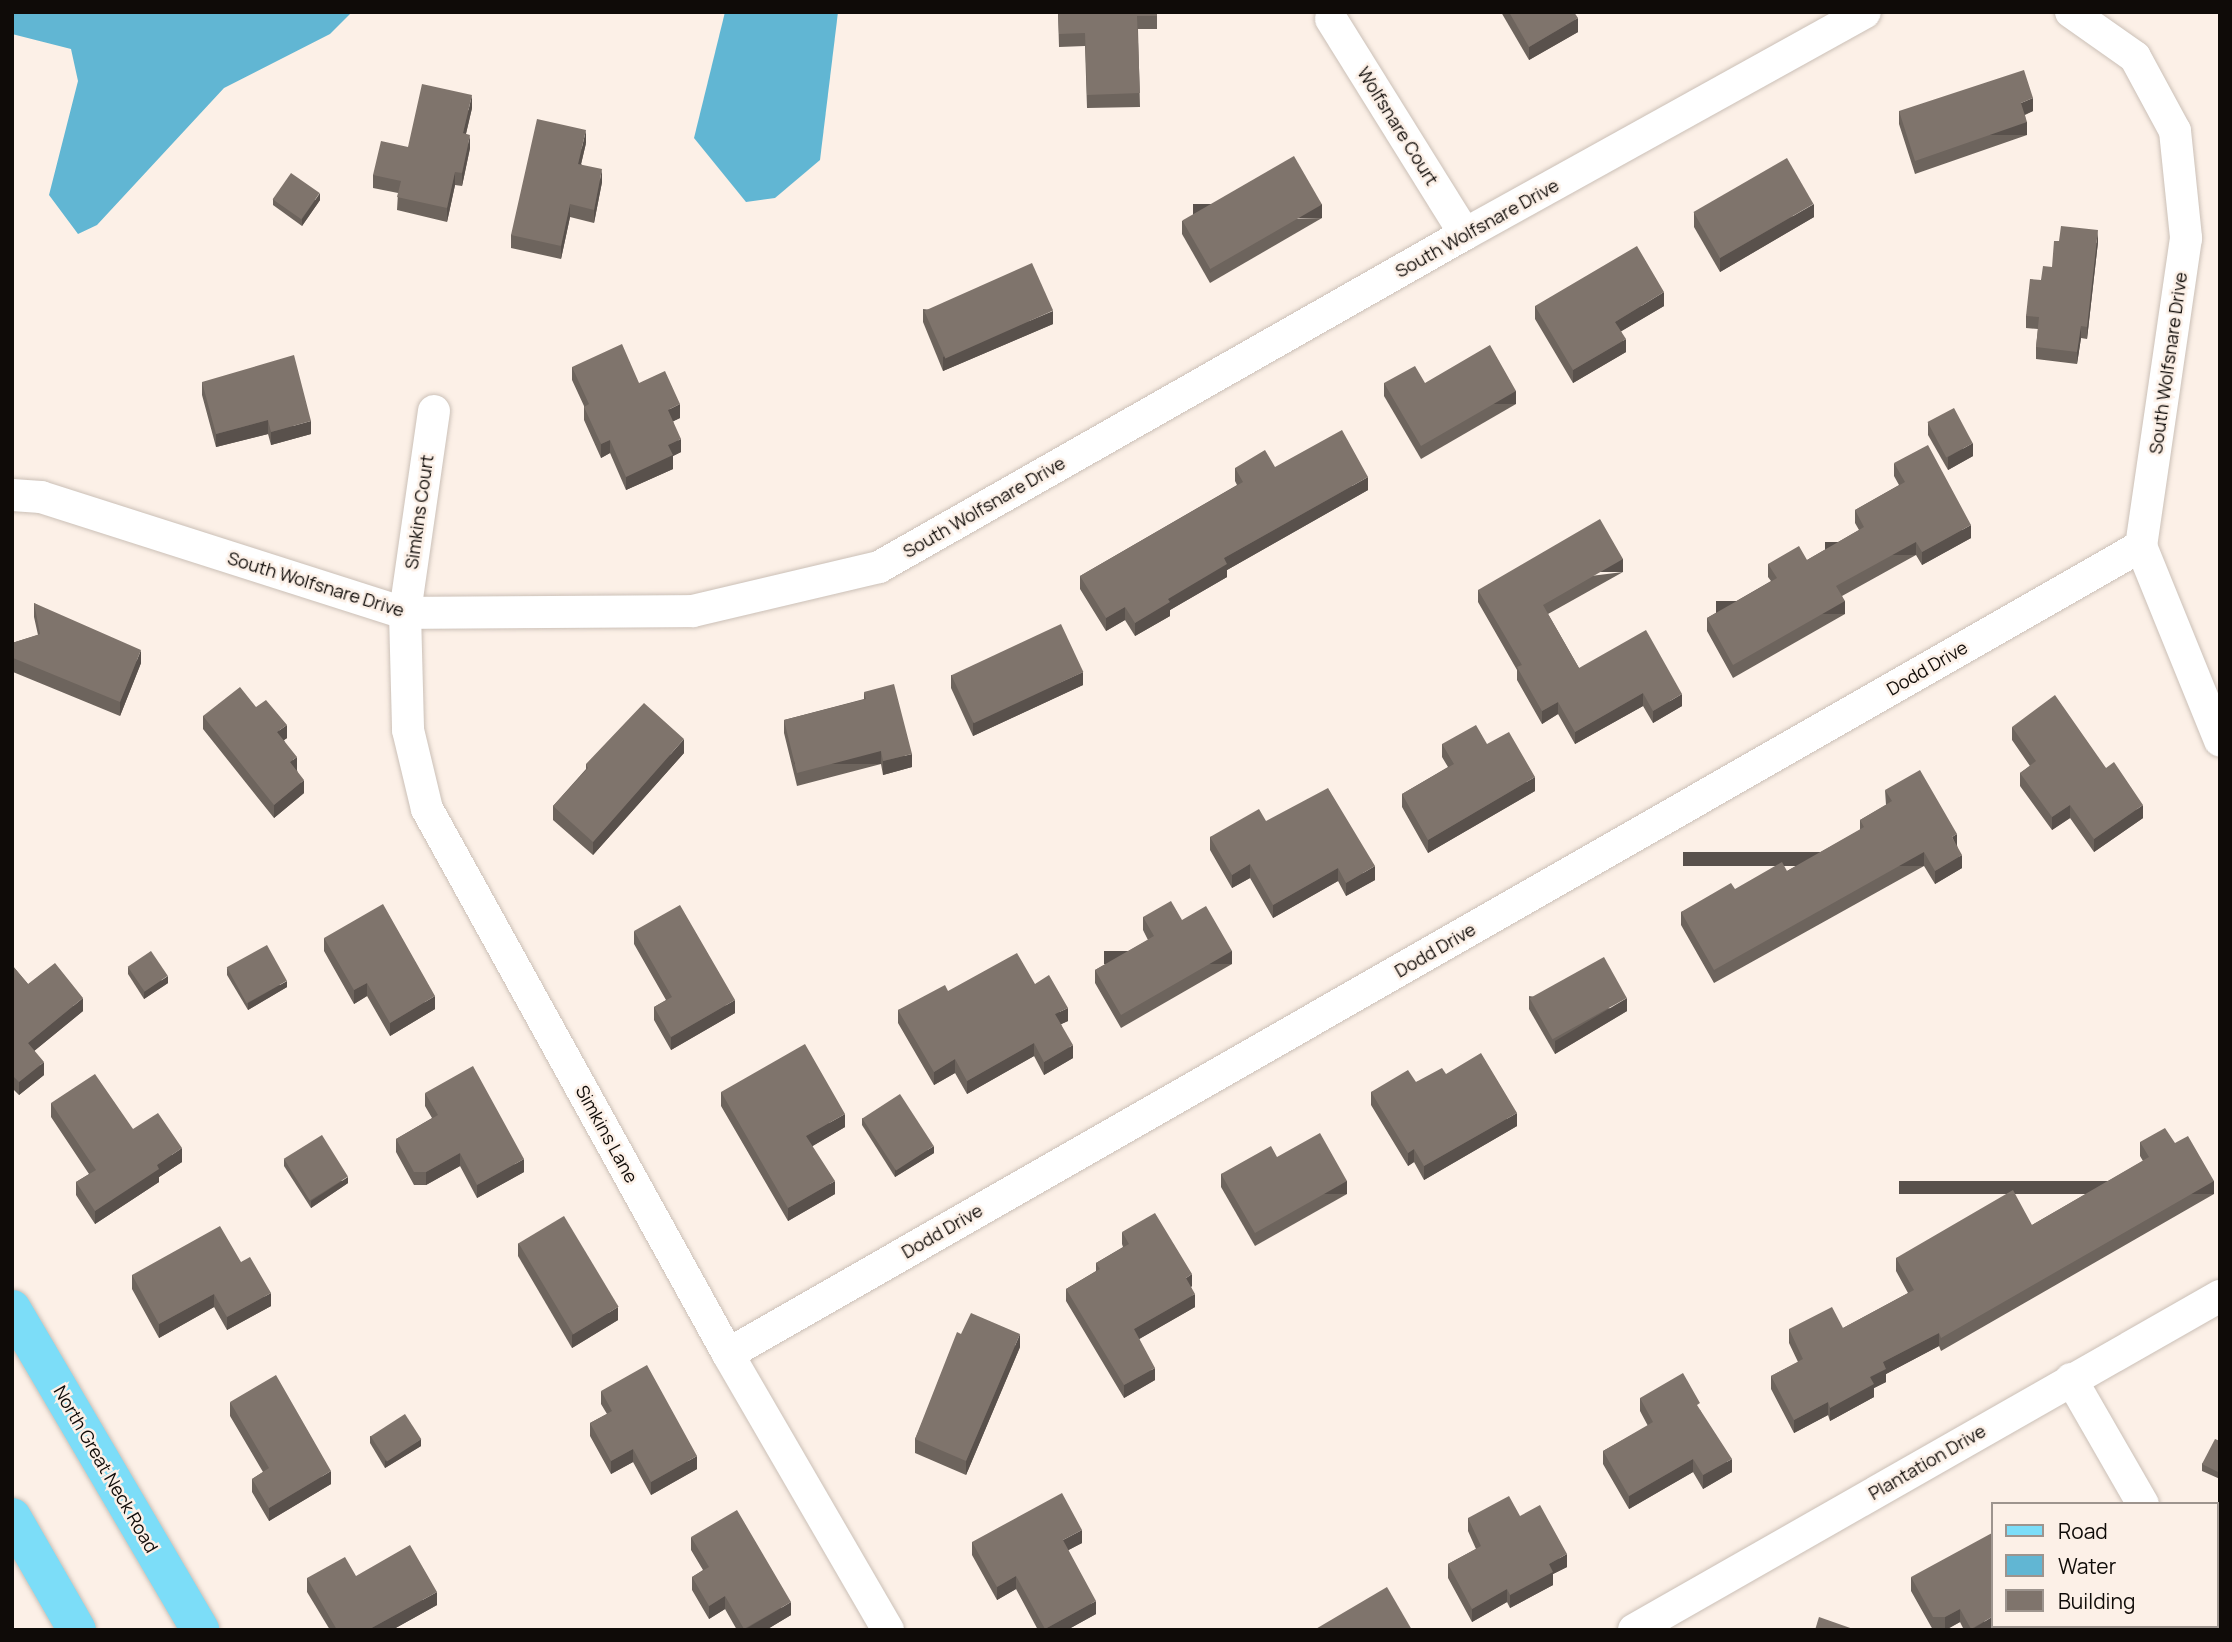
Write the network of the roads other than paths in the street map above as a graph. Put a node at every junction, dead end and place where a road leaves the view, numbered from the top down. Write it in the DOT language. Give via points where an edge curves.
graph roads {
  1 [pos="1865,12"];
  2 [pos="2071,12"];
  3 [pos="1331,19"];
  4 [pos="1465,234"];
  5 [pos="434,411"];
  6 [pos="12,495"];
  7 [pos="2141,546"];
  8 [pos="405,613"];
  9 [pos="2220,741"];
  10 [pos="2220,1296"];
  11 [pos="12,1309"];
  12 [pos="728,1354"];
  13 [pos="2071,1379"];
  14 [pos="2142,1502"];
  15 [pos="12,1517"];
  16 [pos="77,1630"];
  17 [pos="200,1630"];
  18 [pos="888,1630"];
  19 [pos="1634,1630"];
  1 -- 4 [label="street, South Wolfsnare Drive"];
  2 -- 7 [label="street, South Wolfsnare Drive" via="2136,57 2175,131 2186,238"];
  3 -- 4 [label="street, Wolfsnare Court"];
  4 -- 8 [label="street, South Wolfsnare Drive" via="878,567 693,611"];
  5 -- 8 [label="street, Simkins Court"];
  6 -- 8 [label="street, South Wolfsnare Drive" via="41,497"];
  7 -- 9 [label="street"];
  7 -- 12 [label="street, Dodd Drive"];
  8 -- 12 [label="street, Simkins Lane" via="408,730 427,809"];
  10 -- 13 [label="street, Plantation Drive"];
  11 -- 17 [label="main road, North Great Neck Road"];
  12 -- 18 [label="street, Simkins Lane"];
  13 -- 14 [label="street"];
  13 -- 19 [label="street, Plantation Drive"];
  15 -- 16 [label="main road"];
}
